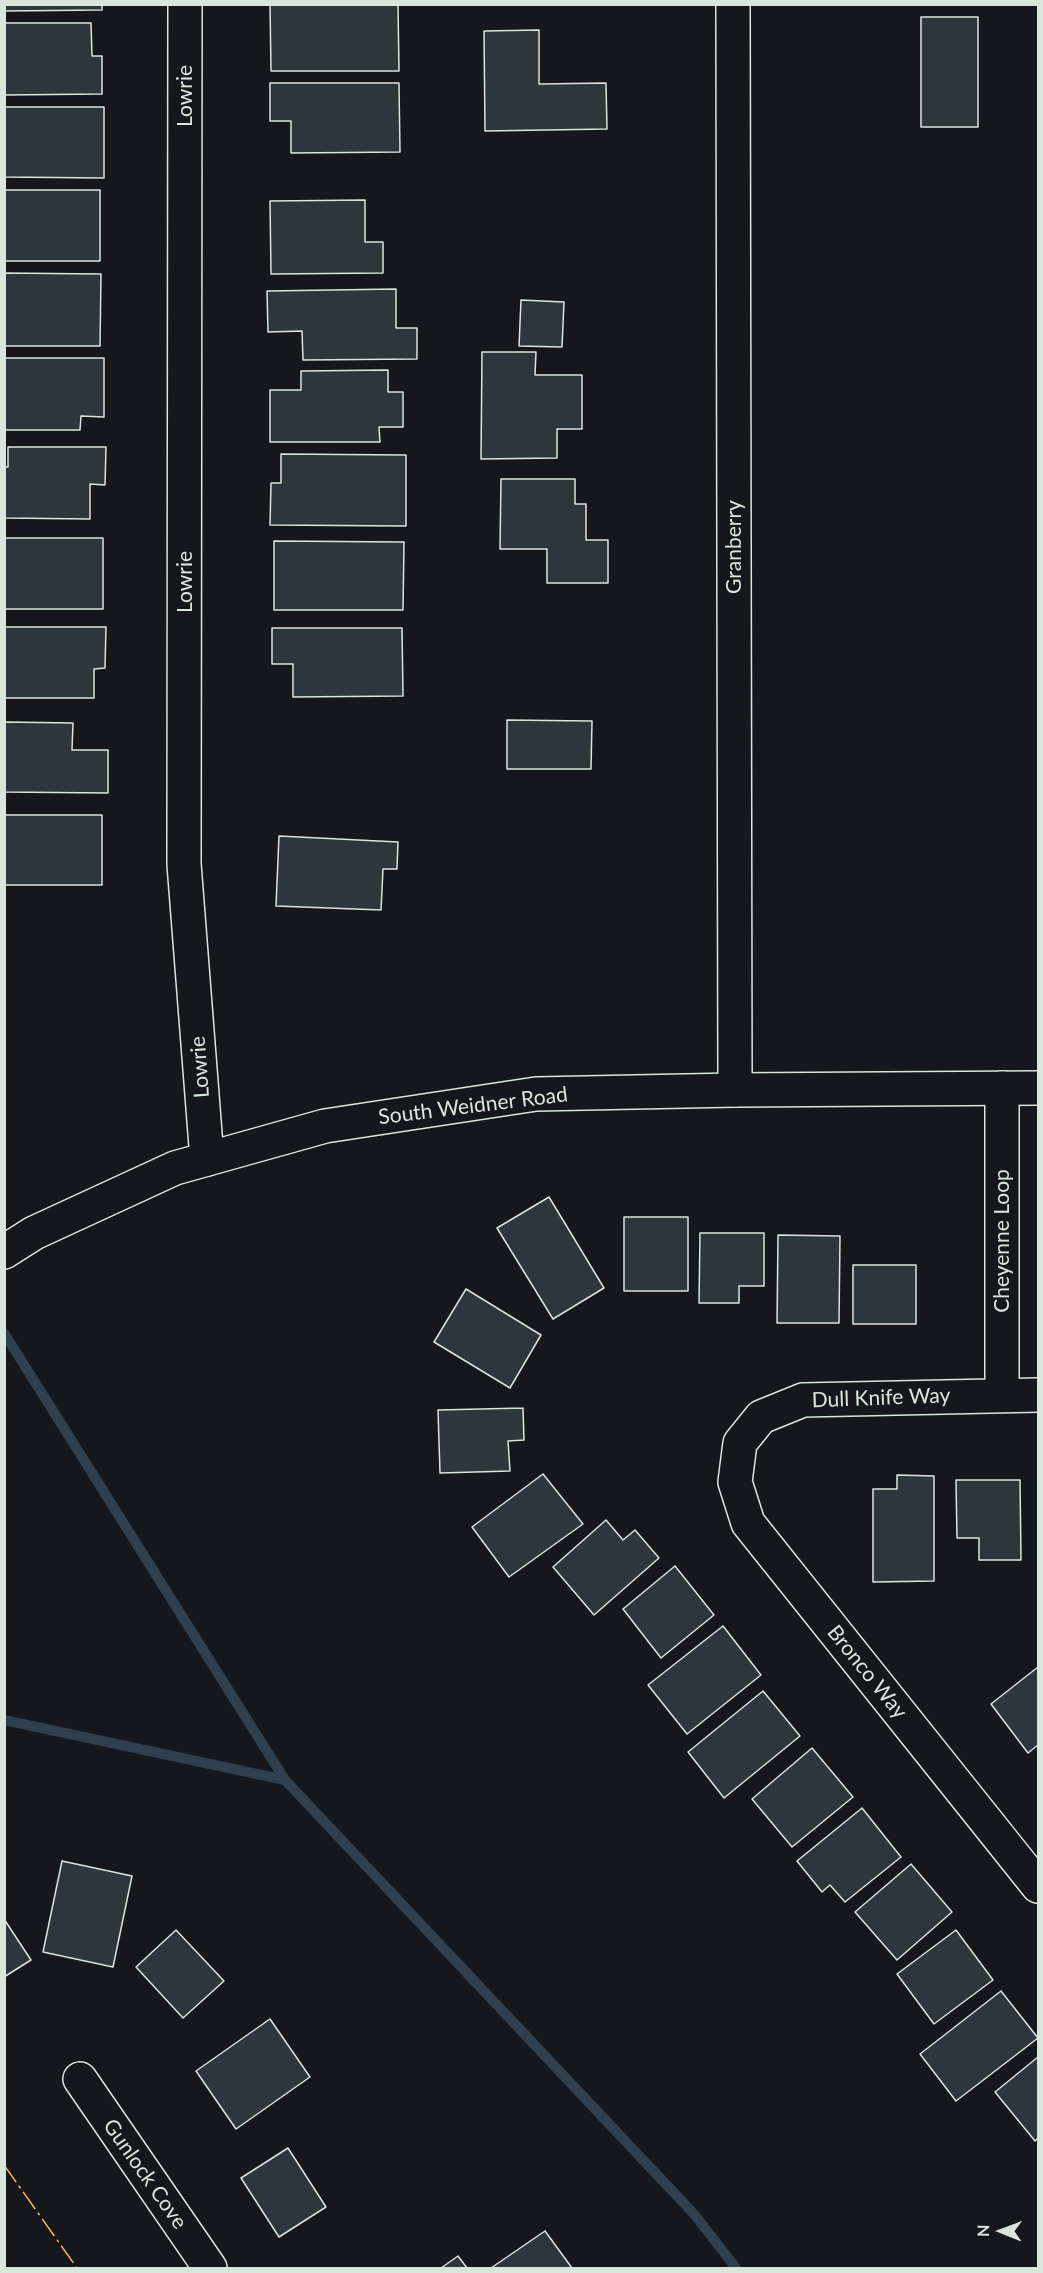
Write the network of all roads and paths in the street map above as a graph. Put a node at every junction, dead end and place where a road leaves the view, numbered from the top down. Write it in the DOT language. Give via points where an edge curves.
graph roads {
  1 [pos="185,4"];
  2 [pos="733,4"];
  3 [pos="1002,1088"];
  4 [pos="1038,1088"];
  5 [pos="735,1090"];
  6 [pos="207,1159"];
  7 [pos="4,1252"];
  8 [pos="1002,1395"];
  9 [pos="1038,1395"];
  10 [pos="740,1443"];
  11 [pos="1038,1886"];
  12 [pos="80,2079"];
  13 [pos="210,2268"];
  1 -- 6 [label="street, Lowrie" via="184,864"];
  2 -- 5 [label="street, Granberry"];
  3 -- 4 [label="street, South Weidner Road"];
  3 -- 5 [label="street, South Weidner Road"];
  3 -- 8 [label="street, Cheyenne Loop"];
  5 -- 6 [label="street, South Weidner Road" via="536,1094 325,1126"];
  6 -- 7 [label="street, South Weidner Road" via="175,1168 34,1233"];
  8 -- 9 [label="street, Dull Knife Way"];
  8 -- 10 [label="street, Dull Knife Way" via="803,1400 761,1416"];
  10 -- 11 [label="street, Bronco Way" via="735,1482 748,1523"];
  12 -- 13 [label="street, Gunlock Cove"];
}
